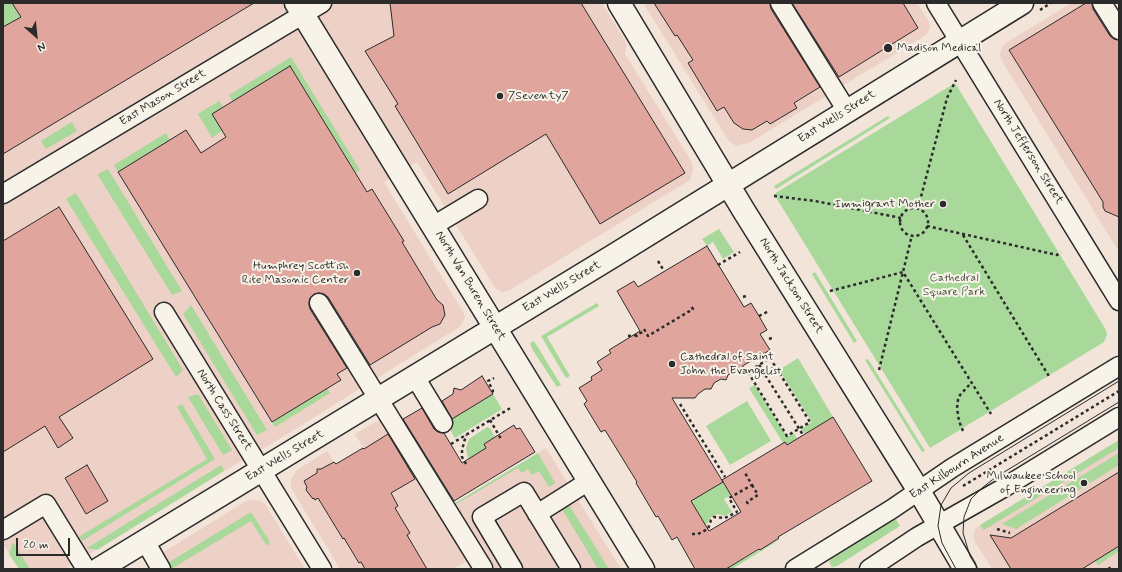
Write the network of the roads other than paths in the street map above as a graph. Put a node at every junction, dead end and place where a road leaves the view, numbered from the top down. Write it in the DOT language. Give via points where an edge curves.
graph roads {
  1 [pos="322,3"];
  2 [pos="619,3"];
  3 [pos="780,3"];
  4 [pos="936,3"];
  5 [pos="1022,3"];
  6 [pos="1102,3"];
  7 [pos="299,9"];
  8 [pos="1119,30"];
  9 [pos="960,41"];
  10 [pos="846,111"];
  11 [pos="729,184"];
  12 [pos="3,194"];
  13 [pos="478,199"];
  14 [pos="433,226"];
  15 [pos="1119,301"];
  16 [pos="319,303"];
  17 [pos="164,312"];
  18 [pos="495,328"];
  19 [pos="1119,366"];
  20 [pos="415,377"];
  21 [pos="379,399"];
  22 [pos="1119,417"];
  23 [pos="443,423"];
  24 [pos="261,470"];
  25 [pos="586,476"];
  26 [pos="919,491"];
  27 [pos="534,509"];
  28 [pos="939,525"];
  29 [pos="3,530"];
  30 [pos="145,542"];
  31 [pos="806,566"];
  32 [pos="483,568"];
  33 [pos="86,569"];
  34 [pos="99,569"];
  35 [pos="161,569"];
  36 [pos="322,569"];
  37 [pos="513,569"];
  38 [pos="571,569"];
  39 [pos="643,569"];
  40 [pos="869,569"];
  41 [pos="965,569"];
  1 -- 7 [label="street, East Mason Street"];
  2 -- 11 [label="main road, North Jackson Street"];
  3 -- 10 [label="street"];
  4 -- 9 [label="street, North Jefferson Street"];
  5 -- 9 [label="main road, East Wells Street"];
  6 -- 8 [label="street"];
  7 -- 12 [label="street, East Mason Street"];
  7 -- 14 [label="main road, North Van Buren Street"];
  9 -- 10 [label="main road, East Wells Street"];
  9 -- 15 [label="street, North Jefferson Street"];
  10 -- 11 [label="main road, East Wells Street"];
  11 -- 18 [label="main road, East Wells Street"];
  11 -- 26 [label="main road, North Jackson Street"];
  13 -- 14 [label="street"];
  14 -- 18 [label="main road, North Van Buren Street"];
  16 -- 21 [label="street"];
  17 -- 24 [label="street, North Cass Street"];
  18 -- 20 [label="main road, East Wells Street"];
  18 -- 25 [label="main road, North Van Buren Street"];
  19 -- 26 [label="street, East Kilbourn Avenue" via="952,468"];
  20 -- 21 [label="main road, East Wells Street"];
  20 -- 23 [label="street"];
  21 -- 24 [label="main road, East Wells Street"];
  21 -- 32 [label="street"];
  22 -- 28 [label="street"];
  24 -- 30 [label="main road, East Wells Street"];
  24 -- 36 [label="street, North Cass Street"];
  25 -- 27 [label="street"];
  25 -- 39 [label="main road, North Van Buren Street"];
  26 -- 28 [label="main road, North Jackson Street"];
  26 -- 31 [label="street, East Kilbourn Avenue"];
  27 -- 37 [label="street" via="524,492 482,517"];
  27 -- 38 [label="street"];
  28 -- 40 [label="street"];
  28 -- 41 [label="main road, North Jackson Street"];
  29 -- 33 [label="street" via="46,504"];
  30 -- 34 [label="main road, East Wells Street"];
  30 -- 35 [label="street"];
}
